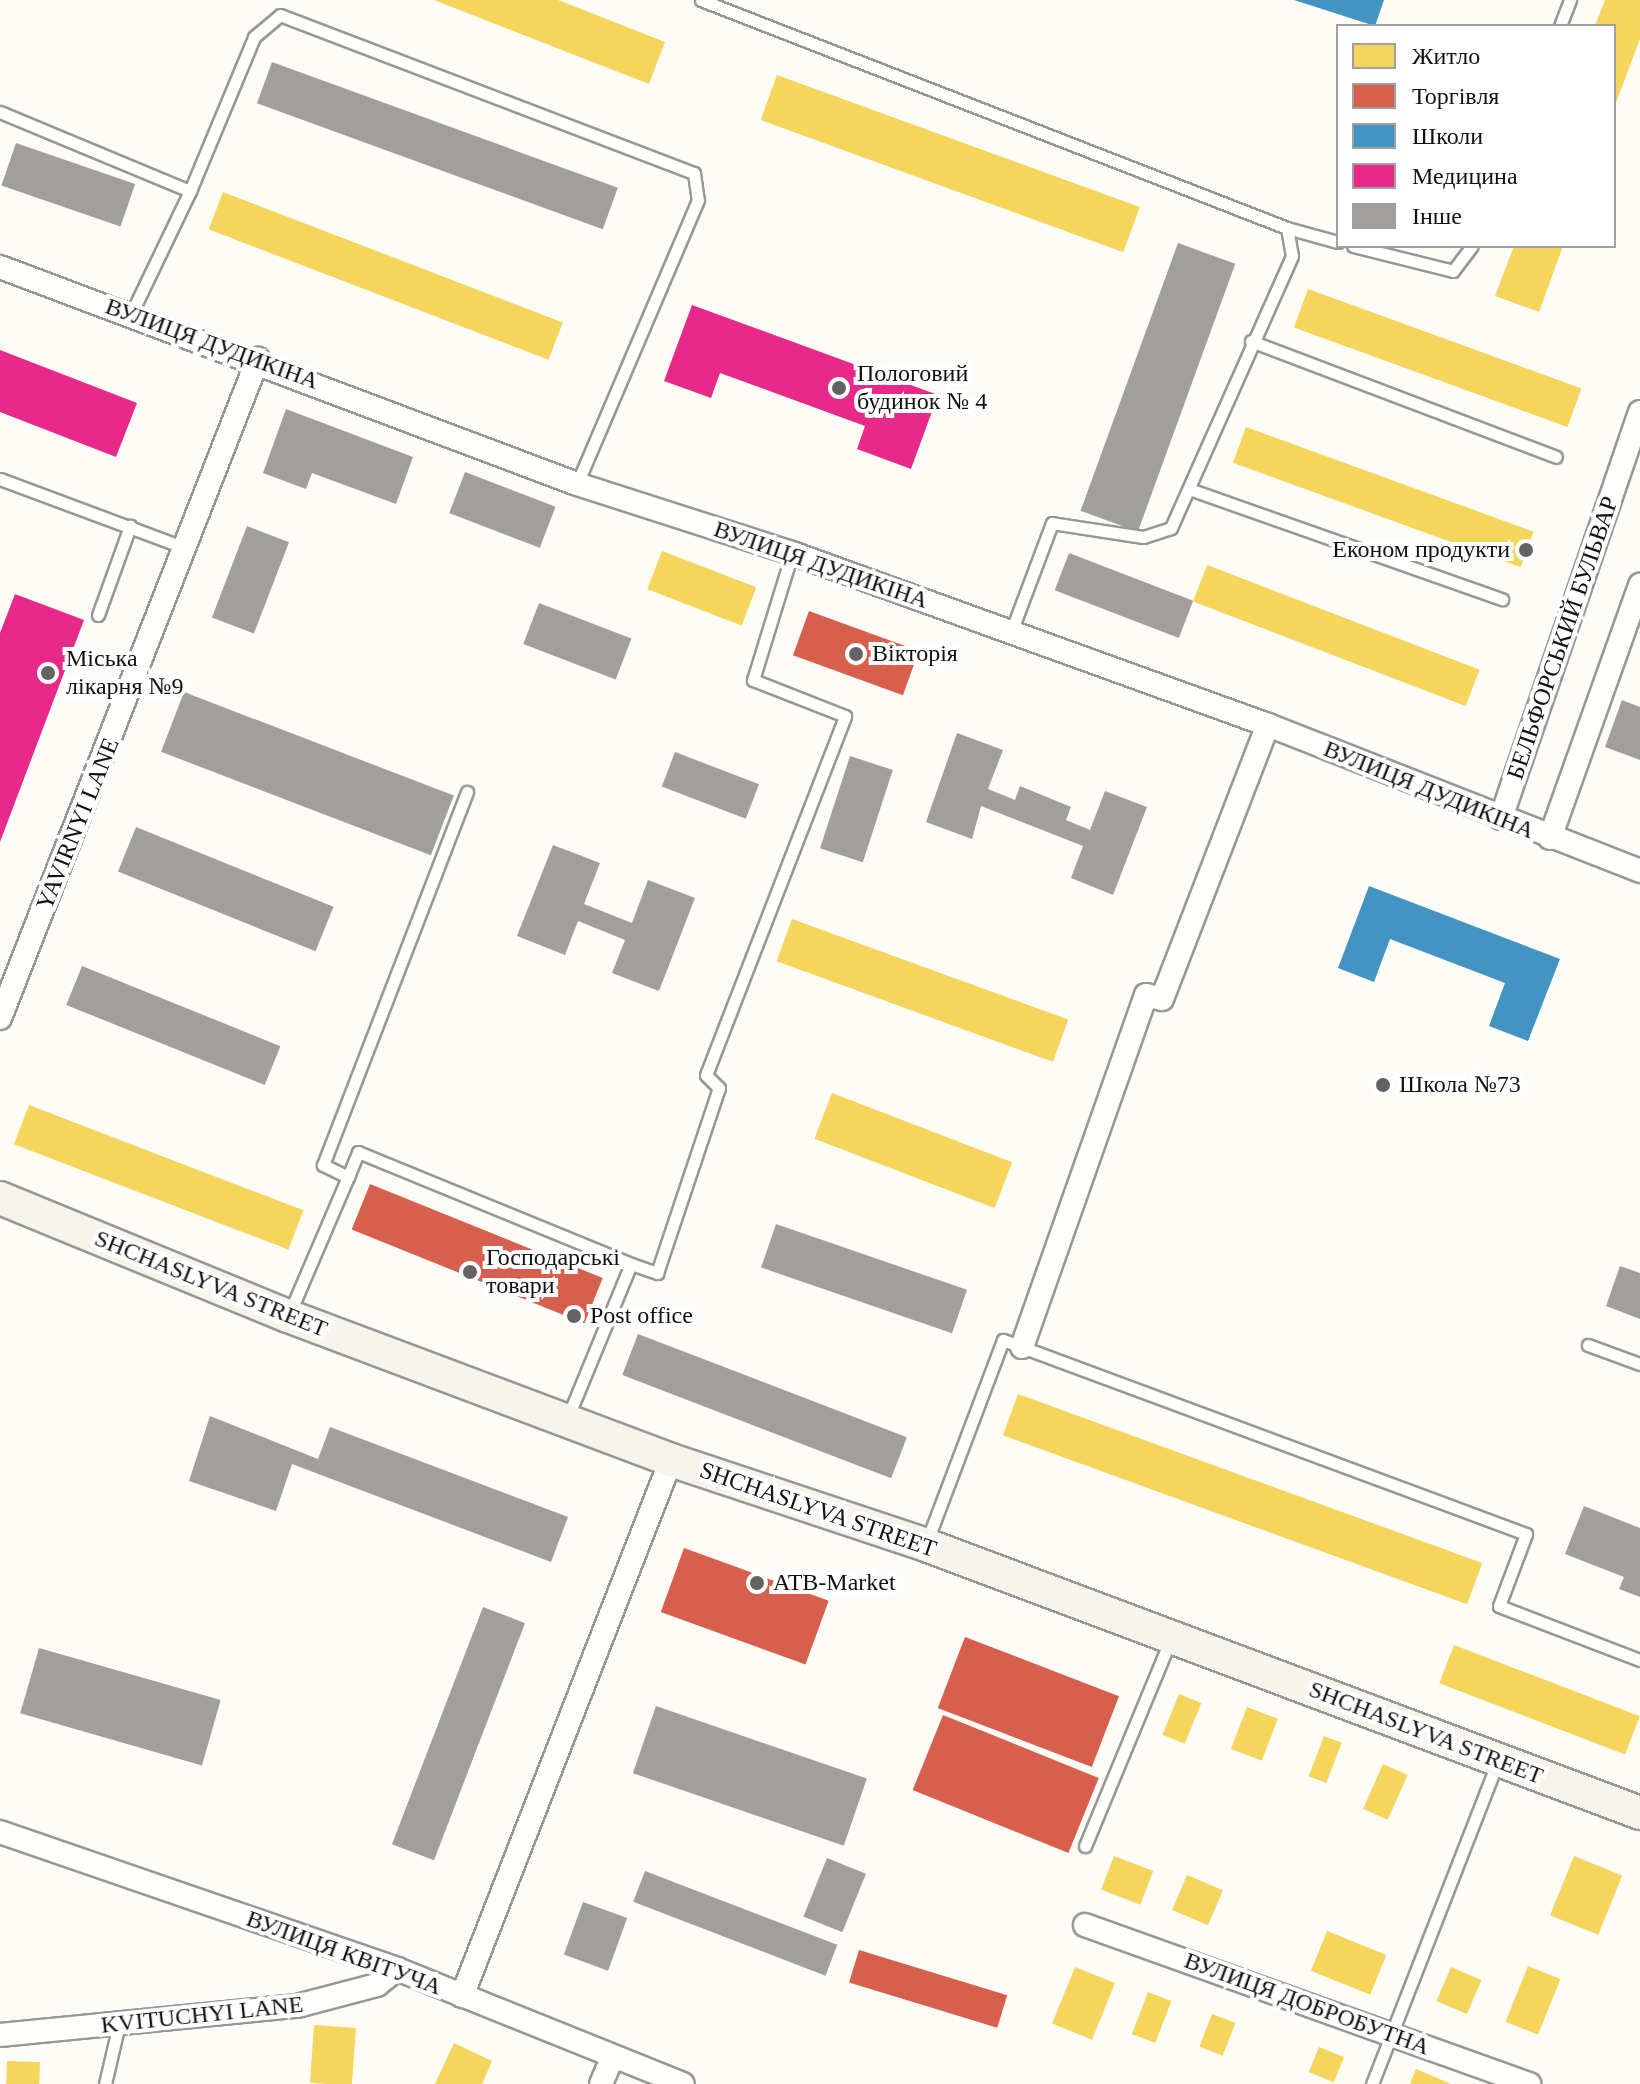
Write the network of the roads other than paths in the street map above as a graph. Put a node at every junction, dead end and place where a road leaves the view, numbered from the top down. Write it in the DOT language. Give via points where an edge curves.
graph roads {
  1 [pos="701,0"];
  2 [pos="1570,0"];
  3 [pos="1561,24"];
  4 [pos="0,112"];
  5 [pos="190,191"];
  6 [pos="1287,228"];
  7 [pos="1336,241"];
  8 [pos="1361,248"];
  9 [pos="1470,248"];
  10 [pos="0,267"];
  11 [pos="131,314"];
  12 [pos="1251,341"];
  13 [pos="258,359"];
  14 [pos="1640,412"];
  15 [pos="1556,457"];
  16 [pos="0,479"];
  17 [pos="577,484"];
  18 [pos="1189,489"];
  19 [pos="130,526"];
  20 [pos="189,549"];
  21 [pos="792,553"];
  22 [pos="1640,585"];
  23 [pos="1502,599"];
  24 [pos="98,615"];
  25 [pos="1011,632"];
  26 [pos="1268,725"];
  27 [pos="467,792"];
  28 [pos="1501,818"];
  29 [pos="1550,838"];
  30 [pos="1640,871"];
  31 [pos="0,1018"];
  32 [pos="348,1177"];
  33 [pos="0,1198"];
  34 [pos="631,1264"];
  35 [pos="288,1316"];
  36 [pos="1588,1345"];
  37 [pos="1022,1347"];
  38 [pos="1640,1364"];
  39 [pos="566,1420"];
  40 [pos="671,1460"];
  41 [pos="926,1545"];
  42 [pos="1171,1638"];
  43 [pos="1640,1660"];
  44 [pos="1499,1760"];
  45 [pos="1640,1813"];
  46 [pos="0,1832"];
  47 [pos="1085,1846"];
  48 [pos="1085,1925"];
  49 [pos="397,1969"];
  50 [pos="462,1996"];
  51 [pos="119,2024"];
  52 [pos="1391,2034"];
  53 [pos="0,2035"];
  54 [pos="612,2058"];
  55 [pos="105,2084"];
  56 [pos="601,2084"];
  57 [pos="683,2084"];
  58 [pos="1372,2084"];
  59 [pos="1529,2084"];
  1 -- 6 [label="lane"];
  2 -- 3 [label="lane"];
  4 -- 5 [label="lane"];
  5 -- 11 [label="lane"];
  5 -- 17 [label="lane" via="254,37 280,15 694,173 698,200"];
  6 -- 7 [label="lane"];
  6 -- 12 [label="lane" via="1292,256"];
  8 -- 9 [label="lane" via="1453,271"];
  10 -- 11 [label="street, ВУЛИЦЯ ДУДИКІНА"];
  11 -- 13 [label="street, ВУЛИЦЯ ДУДИКІНА"];
  12 -- 15 [label="lane"];
  12 -- 18 [label="lane"];
  13 -- 17 [label="street, ВУЛИЦЯ ДУДИКІНА"];
  13 -- 20 [label="street, YAVIRNYI LANE"];
  14 -- 28 [label="street, БЕЛЬФОРСЬКИЙ БУЛЬВАР"];
  16 -- 19 [label="lane"];
  17 -- 21 [label="street, ВУЛИЦЯ ДУДИКІНА"];
  18 -- 23 [label="lane"];
  18 -- 25 [label="lane" via="1171,528 1154,537 1052,523"];
  19 -- 20 [label="lane"];
  19 -- 24 [label="lane"];
  20 -- 31 [label="street, YAVIRNYI LANE"];
  21 -- 25 [label="street, ВУЛИЦЯ ДУДИКІНА"];
  21 -- 34 [label="lane" via="753,680 845,716 706,1075 719,1088 657,1273"];
  22 -- 29 [label="street"];
  25 -- 26 [label="street, ВУЛИЦЯ ДУДИКІНА"];
  26 -- 28 [label="street, ВУЛИЦЯ ДУДИКІНА"];
  26 -- 37 [label="street" via="1162,999 1146,995"];
  27 -- 32 [label="lane" via="323,1165"];
  28 -- 29 [label="street, ВУЛИЦЯ ДУДИКІНА"];
  29 -- 30 [label="street, ВУЛИЦЯ ДУДИКІНА"];
  32 -- 34 [label="lane" via="358,1152"];
  32 -- 35 [label="lane"];
  33 -- 35 [label="street, SHCHASLYVA STREET"];
  34 -- 39 [label="lane"];
  35 -- 39 [label="street, SHCHASLYVA STREET"];
  36 -- 38 [label="lane"];
  37 -- 41 [label="lane" via="1003,1340"];
  37 -- 43 [label="lane" via="1526,1534 1499,1606"];
  39 -- 40 [label="street, SHCHASLYVA STREET"];
  40 -- 41 [label="street, SHCHASLYVA STREET"];
  40 -- 50 [label="street"];
  41 -- 42 [label="street, SHCHASLYVA STREET"];
  42 -- 44 [label="street, SHCHASLYVA STREET"];
  42 -- 47 [label="lane"];
  44 -- 45 [label="street, SHCHASLYVA STREET"];
  44 -- 52 [label="lane"];
  46 -- 49 [label="street, ВУЛИЦЯ КВІТУЧА"];
  48 -- 52 [label="street, ВУЛИЦЯ ДОБРОБУТНА"];
  49 -- 50 [label="street, ВУЛИЦЯ КВІТУЧА"];
  49 -- 51 [label="street, KVITUCHYI LANE" via="377,1985 297,2006"];
  50 -- 54 [label="street, ВУЛИЦЯ КВІТУЧА"];
  51 -- 53 [label="street, KVITUCHYI LANE"];
  51 -- 55 [label="lane"];
  52 -- 58 [label="lane"];
  52 -- 59 [label="street, ВУЛИЦЯ ДОБРОБУТНА"];
  54 -- 56 [label="street"];
  54 -- 57 [label="street, ВУЛИЦЯ КВІТУЧА"];
}
